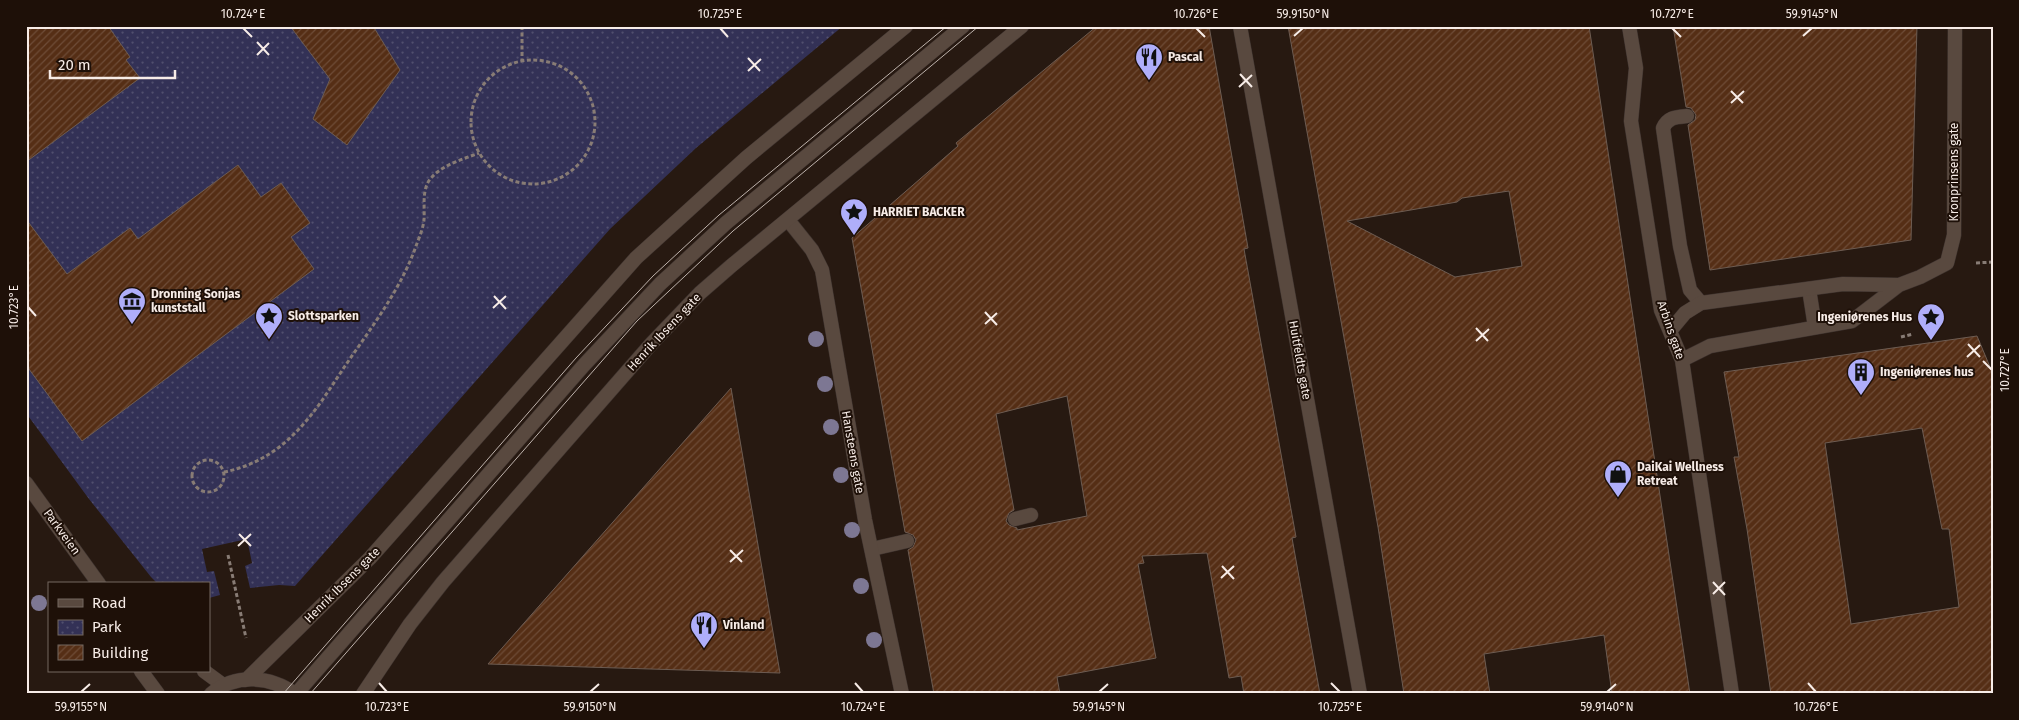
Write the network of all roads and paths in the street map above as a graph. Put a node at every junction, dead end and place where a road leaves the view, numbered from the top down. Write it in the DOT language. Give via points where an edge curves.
graph roads {
  1 [pos="522,26"];
  2 [pos="906,26"];
  3 [pos="963,26"];
  4 [pos="1022,26"];
  5 [pos="1240,26"];
  6 [pos="1629,26"];
  7 [pos="1955,26"];
  8 [pos="522,60"];
  9 [pos="1687,116"];
  10 [pos="479,153"];
  11 [pos="788,220"];
  12 [pos="1899,284"];
  13 [pos="1809,289"];
  14 [pos="1701,303"];
  15 [pos="1815,327"];
  16 [pos="1670,331"];
  17 [pos="1913,334"];
  18 [pos="1901,336"];
  19 [pos="1682,360"];
  20 [pos="224,472"];
  21 [pos="26,484"];
  22 [pos="1031,515"];
  23 [pos="1015,519"];
  24 [pos="907,541"];
  25 [pos="872,549"];
  26 [pos="228,555"];
  27 [pos="99,582"];
  28 [pos="247,641"];
  29 [pos="142,672"];
  30 [pos="205,672"];
  31 [pos="246,680"];
  32 [pos="223,685"];
  33 [pos="158,694"];
  34 [pos="211,694"];
  35 [pos="295,694"];
  36 [pos="363,694"];
  37 [pos="902,694"];
  38 [pos="1360,694"];
  39 [pos="1732,694"];
  1 -- 8 [label="path"];
  2 -- 31 [label="street, Henrik Ibsens gate" via="739,164 636,258 370,558"];
  3 -- 35 [label="street" via="726,223 660,284 584,365"];
  4 -- 11 [label="street, Henrik Ibsens gate"];
  5 -- 38 [label="street, Huitfeldts gate"];
  6 -- 16 [label="street, Arbins gate" via="1636,68 1631,121 1661,310"];
  7 -- 12 [label="street, Kronprinsens gate" via="1954,235 1947,264"];
  8 -- 10 [label="path" via="504,67 488,79 476,95 471,114 472,134"];
  8 -- 10 [label="path" via="542,60 560,66 576,77 588,92 594,110 595,129 590,148 563,176 545,183 507,178 491,168"];
  9 -- 14 [label="street" via="1666,121 1663,128 1682,255 1690,290"];
  10 -- 20 [label="path" via="432,177 424,199 424,221 409,262 383,312 314,413 269,454 242,469"];
  11 -- 25 [label="street, Hansteens gate" via="812,250 822,270"];
  11 -- 36 [label="street, Henrik Ibsens gate" via="700,294 652,343 443,582"];
  12 -- 13 [label="street, Kronprinsens gate" via="1843,284"];
  12 -- 15 [label="street, Kronprinsens gate" via="1852,321"];
  13 -- 14 [label="street, Kronprinsens gate"];
  13 -- 15 [label="street"];
  14 -- 16 [label="street, Kronprinsens gate" via="1685,313"];
  15 -- 19 [label="street, Kronprinsens gate" via="1710,346"];
  16 -- 19 [label="street, Arbins gate"];
  17 -- 18 [label="path"];
  19 -- 39 [label="street, Arbins gate"];
  20 -- 20 [label="path" via="223,482 212,492 201,491 192,479 193,469 200,462 214,461"];
  21 -- 27 [label="street, Parkveien"];
  22 -- 23 [label="street"];
  24 -- 25 [label="street"];
  25 -- 37 [label="street, Hansteens gate"];
  26 -- 28 [label="path"];
  29 -- 33 [label="street"];
  30 -- 32 [label="street"];
  31 -- 32 [label="street"];
  31 -- 35 [label="street" via="262,679 277,683"];
  32 -- 34 [label="street"];
}
